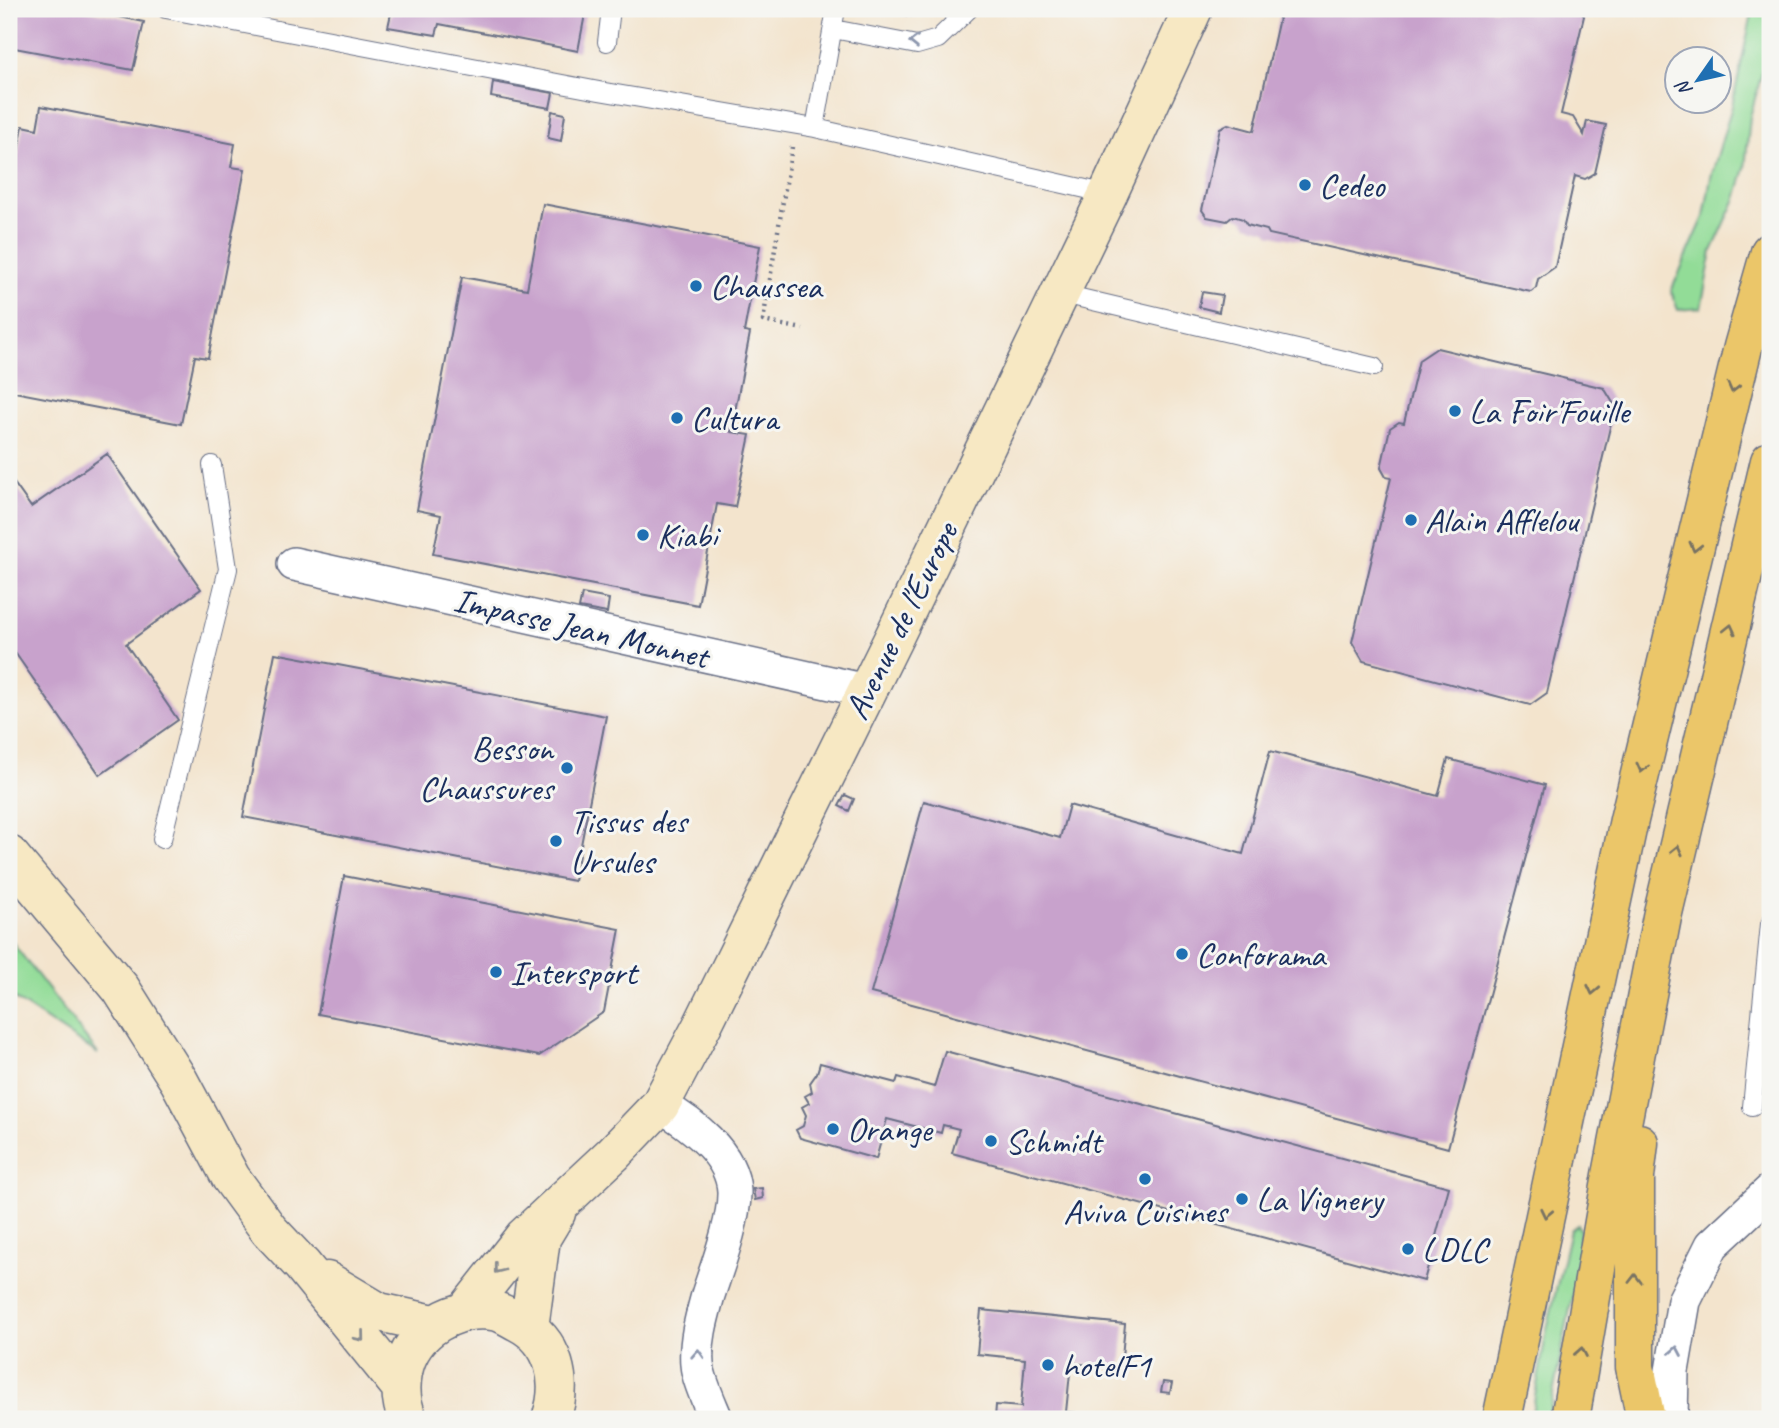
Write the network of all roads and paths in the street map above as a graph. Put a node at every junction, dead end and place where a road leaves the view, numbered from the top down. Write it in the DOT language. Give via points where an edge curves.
graph roads {
  1 [pos="166,9"];
  2 [pos="611,9"];
  3 [pos="836,9"];
  4 [pos="969,9"];
  5 [pos="1193,9"];
  6 [pos="832,29"];
  7 [pos="607,42"];
  8 [pos="796,125"];
  9 [pos="815,128"];
  10 [pos="1108,194"];
  11 [pos="1770,230"];
  12 [pos="1770,251"];
  13 [pos="1059,293"];
  14 [pos="803,329"];
  15 [pos="1743,347"];
  16 [pos="1374,367"];
  17 [pos="1770,461"];
  18 [pos="212,465"];
  19 [pos="294,564"];
  20 [pos="867,691"];
  21 [pos="162,839"];
  22 [pos="9,855"];
  23 [pos="1662,917"];
  24 [pos="1770,924"];
  25 [pos="660,1105"];
  26 [pos="1752,1107"];
  27 [pos="1770,1191"];
  28 [pos="563,1202"];
  29 [pos="302,1265"];
  30 [pos="450,1318"];
  31 [pos="529,1328"];
  32 [pos="1506,1402"];
  33 [pos="404,1403"];
  34 [pos="563,1413"];
  35 [pos="716,1419"];
  36 [pos="1485,1419"];
  37 [pos="1570,1419"];
  38 [pos="1646,1419"];
  39 [pos="1671,1419"];
  1 -- 8 [label="lane"];
  2 -- 7 [label="lane"];
  3 -- 6 [label="lane"];
  4 -- 6 [label="lane, one-way" via="938,39 917,45"];
  5 -- 10 [label="street, Avenue de l'Europe"];
  6 -- 9 [label="lane"];
  8 -- 9 [label="lane"];
  8 -- 14 [label="path" via="763,321"];
  9 -- 10 [label="lane"];
  10 -- 13 [label="street, Avenue de l'Europe"];
  11 -- 15 [label="main road"];
  12 -- 15 [label="main road"];
  13 -- 16 [label="lane"];
  13 -- 20 [label="street, Avenue de l'Europe"];
  15 -- 32 [label="main road, one-way" via="1629,820"];
  23 -- 17 [label="main road, one-way"];
  18 -- 21 [label="lane" via="228,569"];
  19 -- 20 [label="street, Impasse Jean Monnet"];
  20 -- 25 [label="street, Avenue de l'Europe"];
  22 -- 29 [label="street" via="121,989 173,1070 231,1178"];
  37 -- 23 [label="main road, one-way"];
  38 -- 23 [label="main road, one-way" via="1635,1367 1635,1177"];
  24 -- 26 [label="lane"];
  25 -- 28 [label="street, Avenue de l'Europe"];
  35 -- 25 [label="street, one-way" via="696,1365 700,1322 734,1190 715,1148"];
  39 -- 27 [label="street, one-way" via="1672,1371 1684,1301 1712,1245"];
  28 -- 30 [label="street, one-way" via="524,1237"];
  28 -- 31 [label="street" via="541,1238"];
  29 -- 30 [label="street" via="379,1312"];
  29 -- 33 [label="street, one-way"];
  30 -- 31 [label="street" via="499,1312"];
  30 -- 33 [label="street" via="417,1341 405,1362"];
  31 -- 34 [label="street" via="553,1361"];
  32 -- 36 [label="street"];
}
